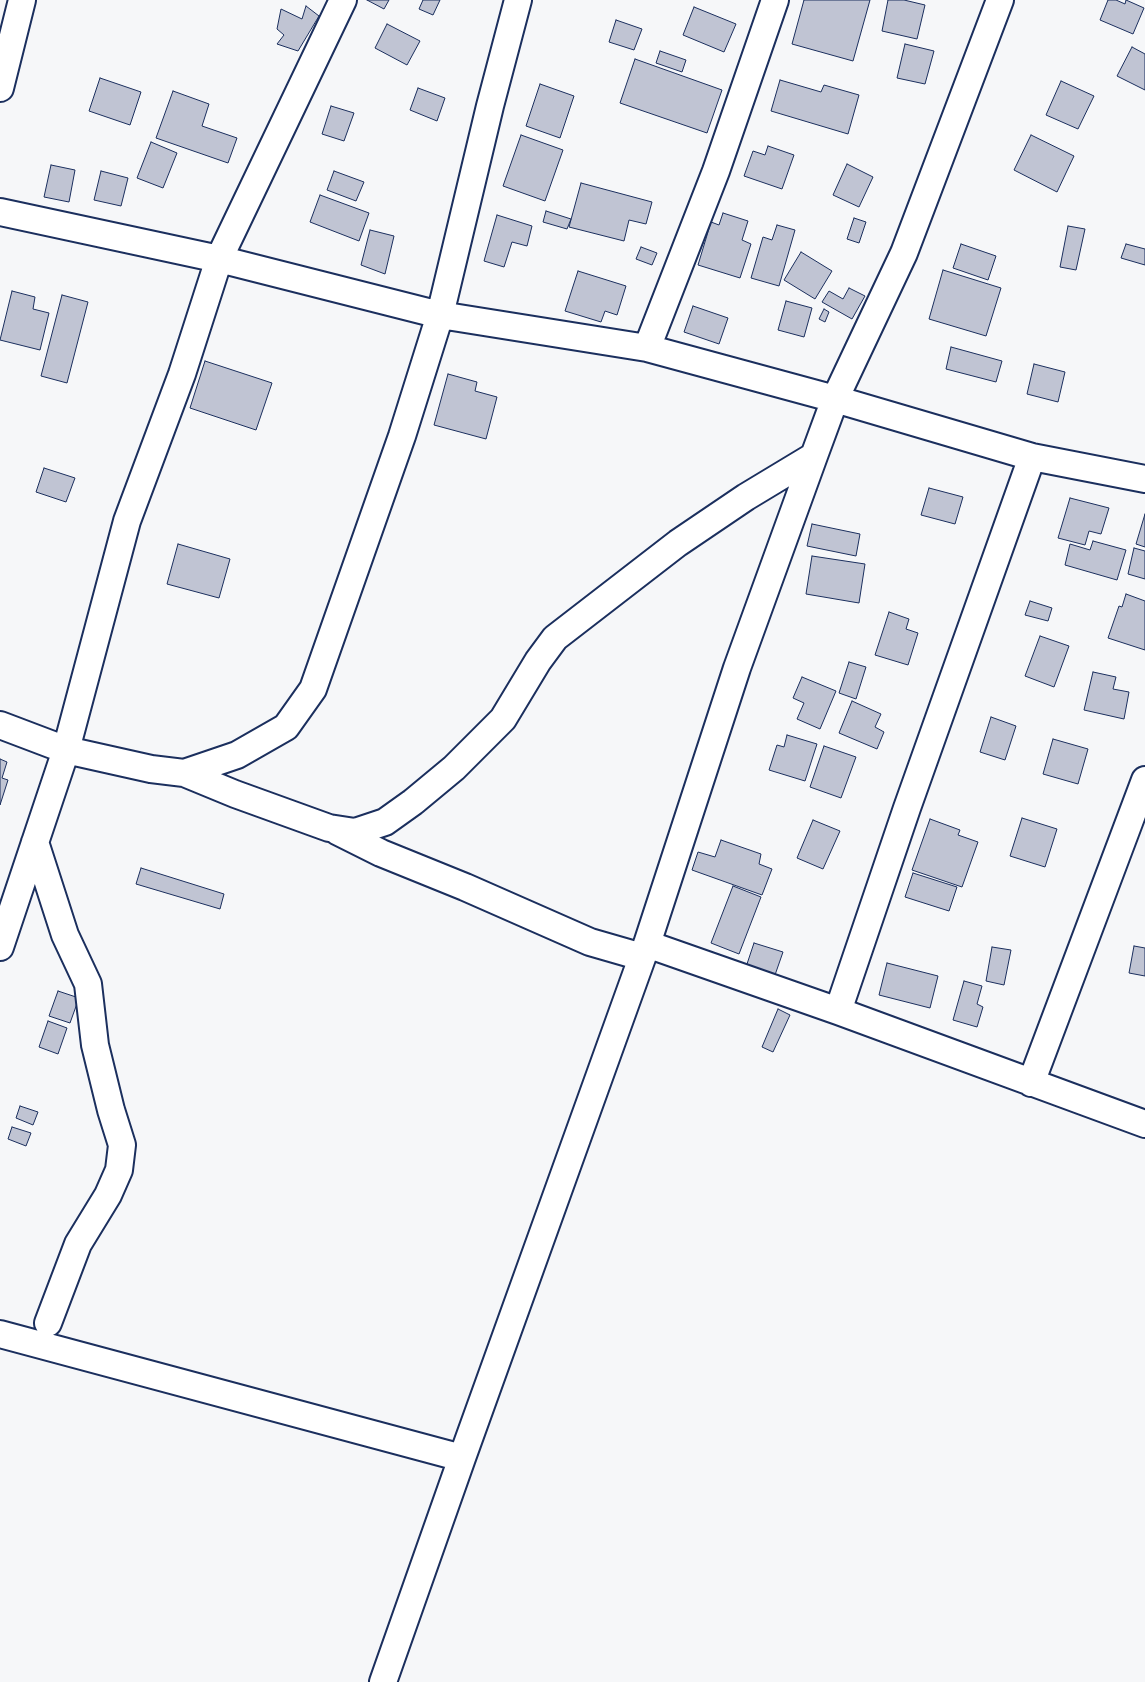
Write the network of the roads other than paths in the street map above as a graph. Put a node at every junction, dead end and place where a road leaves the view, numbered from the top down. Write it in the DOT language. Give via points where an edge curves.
graph roads {
  1 [pos="22,0"];
  2 [pos="343,0"];
  3 [pos="518,0"];
  4 [pos="775,0"];
  5 [pos="1000,0"];
  6 [pos="0,88"];
  7 [pos="0,212"];
  8 [pos="220,260"];
  9 [pos="440,315"];
  10 [pos="647,348"];
  11 [pos="835,399"];
  12 [pos="814,456"];
  13 [pos="1032,457"];
  14 [pos="1145,480"];
  15 [pos="0,725"];
  16 [pos="66,750"];
  17 [pos="184,773"];
  18 [pos="1145,780"];
  19 [pos="329,828"];
  20 [pos="35,842"];
  21 [pos="0,947"];
  22 [pos="645,950"];
  23 [pos="838,1011"];
  24 [pos="1030,1083"];
  25 [pos="1145,1124"];
  26 [pos="48,1323"];
  27 [pos="0,1334"];
  28 [pos="462,1458"];
  29 [pos="383,1682"];
  1 -- 6 [label="street"];
  2 -- 8 [label="street"];
  3 -- 9 [label="street"];
  4 -- 10 [label="street" via="716,171"];
  5 -- 11 [label="street" via="904,254"];
  7 -- 8 [label="street"];
  8 -- 9 [label="street"];
  8 -- 16 [label="street" via="127,521"];
  9 -- 10 [label="street"];
  9 -- 17 [label="street" via="402,436 313,689 286,727 237,755"];
  10 -- 11 [label="street"];
  11 -- 12 [label="street"];
  11 -- 13 [label="street"];
  12 -- 19 [label="street" via="678,543 555,638 503,719 454,768 413,802 386,822 355,832"];
  12 -- 22 [label="street" via="737,668"];
  13 -- 14 [label="street"];
  13 -- 23 [label="street"];
  15 -- 16 [label="street"];
  16 -- 17 [label="street"];
  16 -- 20 [label="street"];
  17 -- 19 [label="street"];
  18 -- 24 [label="street"];
  19 -- 22 [label="street" via="381,854 590,942"];
  20 -- 21 [label="street"];
  20 -- 26 [label="street" via="65,935 88,984 95,1045 122,1145 119,1170 108,1196 78,1244"];
  22 -- 23 [label="street"];
  22 -- 28 [label="street"];
  23 -- 24 [label="street"];
  24 -- 25 [label="street"];
  27 -- 28 [label="street"];
  28 -- 29 [label="street"];
}
